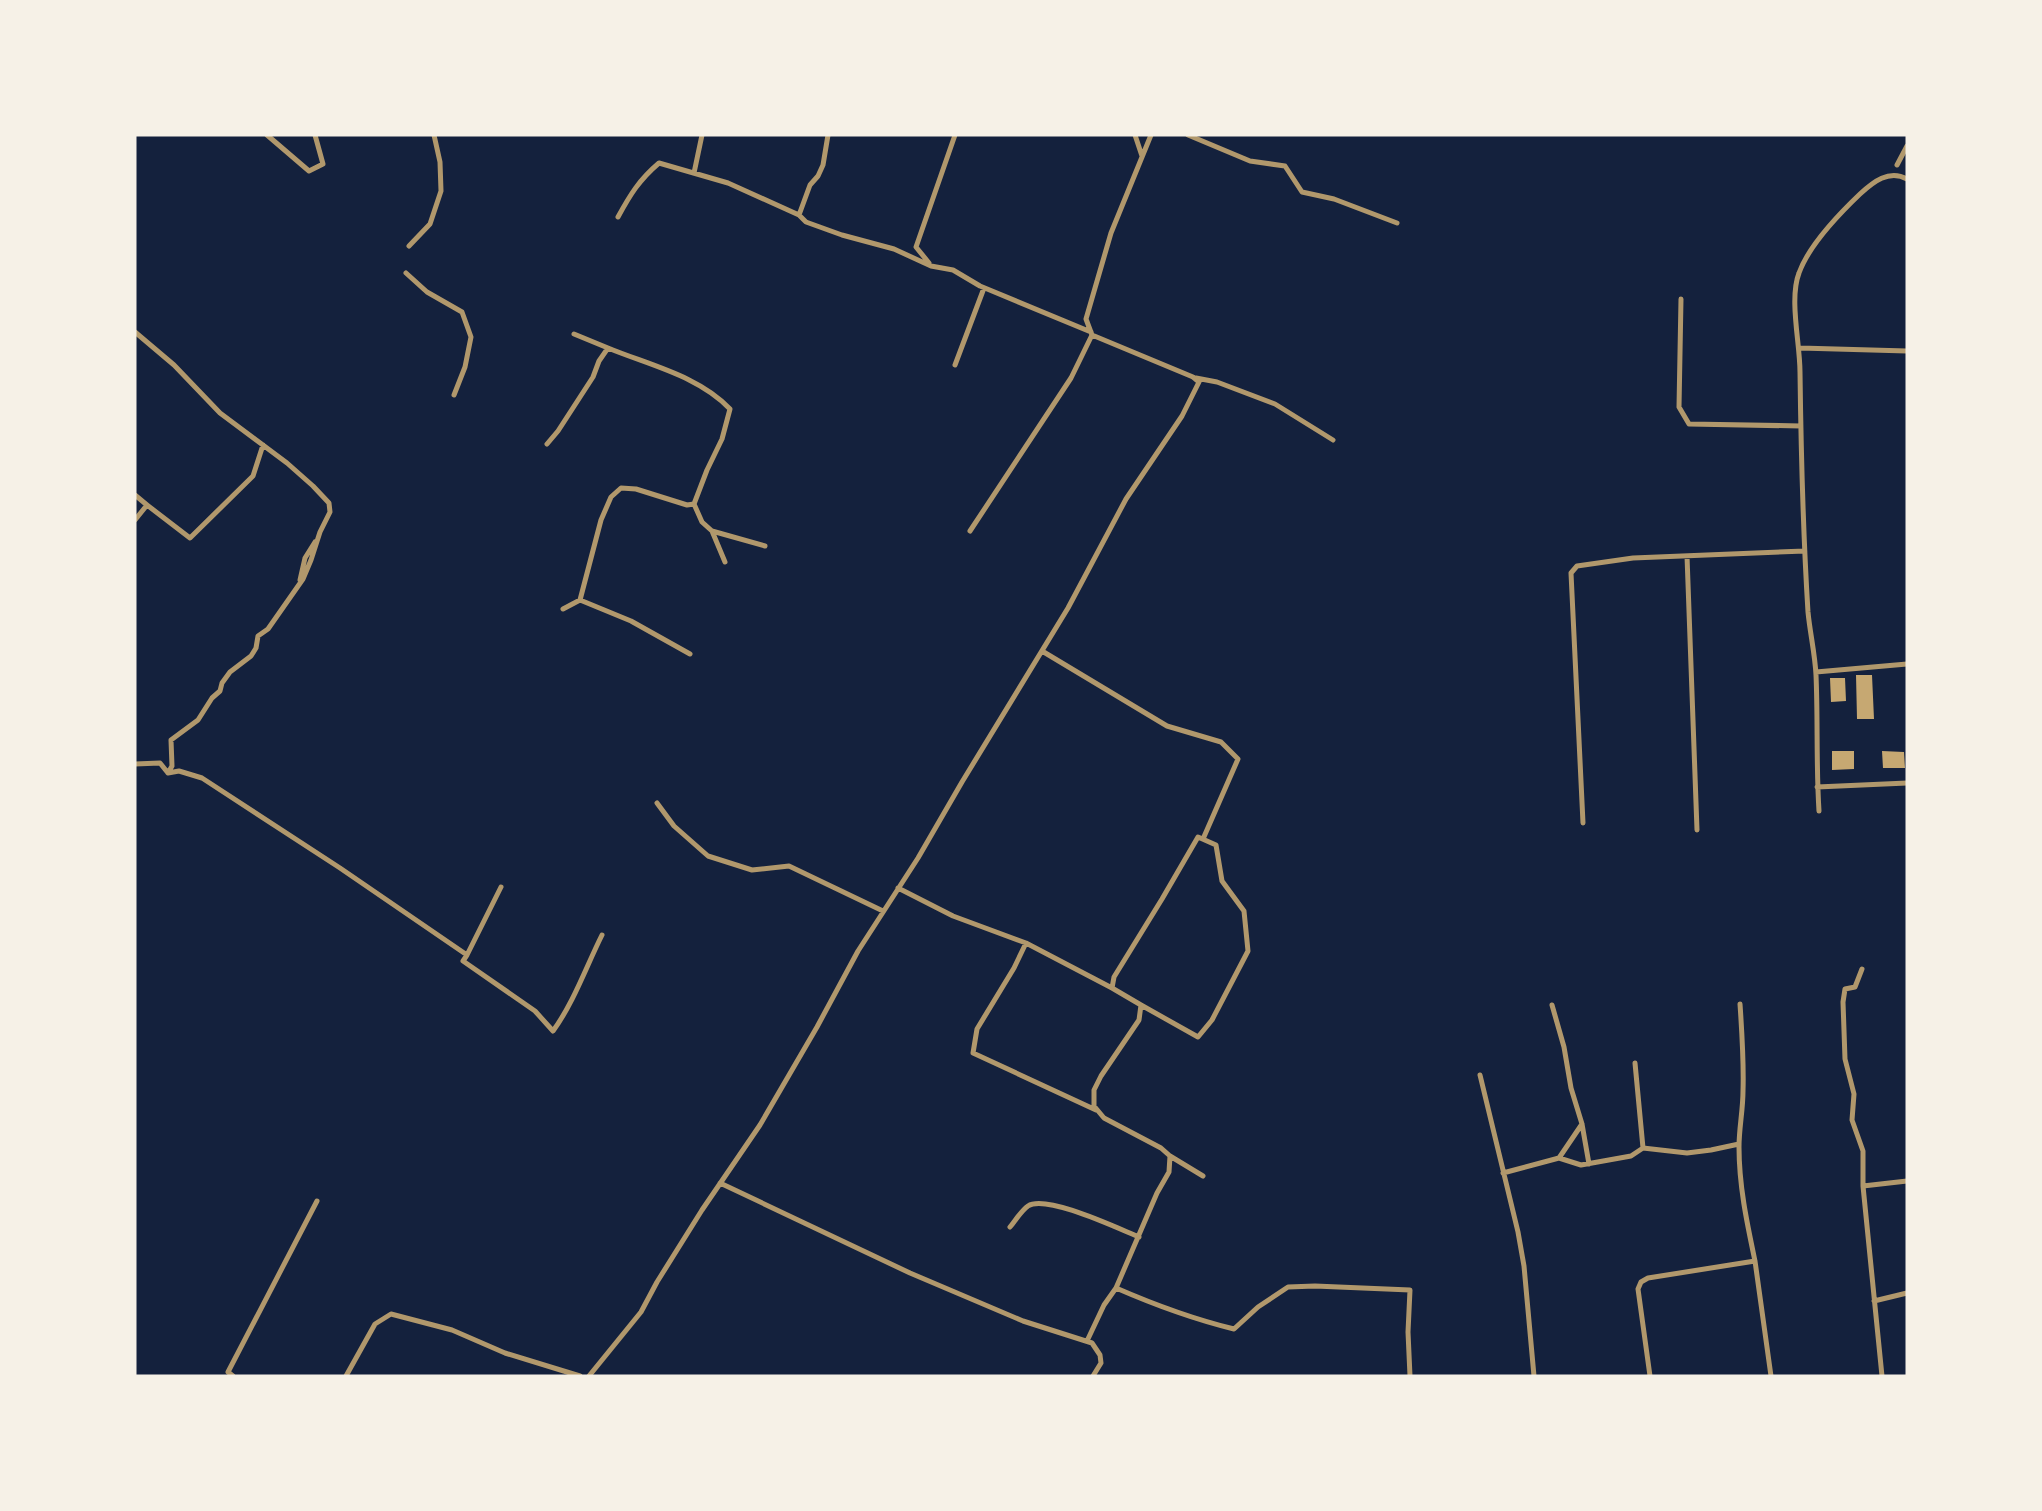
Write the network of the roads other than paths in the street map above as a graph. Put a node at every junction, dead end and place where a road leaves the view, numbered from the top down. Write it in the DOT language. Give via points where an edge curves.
graph roads {
  1 [pos="267,135"];
  2 [pos="315,135"];
  3 [pos="434,135"];
  4 [pos="702,135"];
  5 [pos="828,135"];
  6 [pos="955,135"];
  7 [pos="1135,135"];
  8 [pos="1150,135"];
  9 [pos="1188,135"];
  10 [pos="1907,146"];
  11 [pos="1142,157"];
  12 [pos="1897,165"];
  13 [pos="694,173"];
  14 [pos="1907,179"];
  15 [pos="799,215"];
  16 [pos="618,217"];
  17 [pos="1397,223"];
  18 [pos="409,246"];
  19 [pos="931,266"];
  20 [pos="406,273"];
  21 [pos="984,288"];
  22 [pos="1682,299"];
  23 [pos="135,332"];
  24 [pos="1092,333"];
  25 [pos="574,334"];
  26 [pos="608,348"];
  27 [pos="1800,348"];
  28 [pos="1907,351"];
  29 [pos="956,365"];
  30 [pos="1193,377"];
  31 [pos="454,395"];
  32 [pos="1801,426"];
  33 [pos="1333,440"];
  34 [pos="547,444"];
  35 [pos="263,445"];
  36 [pos="135,495"];
  37 [pos="694,504"];
  38 [pos="147,505"];
  39 [pos="135,520"];
  40 [pos="712,531"];
  41 [pos="970,531"];
  42 [pos="765,546"];
  43 [pos="1805,551"];
  44 [pos="1687,556"];
  45 [pos="725,562"];
  46 [pos="580,600"];
  47 [pos="563,609"];
  48 [pos="1042,651"];
  49 [pos="690,654"];
  50 [pos="1907,664"];
  51 [pos="1816,672"];
  52 [pos="135,764"];
  53 [pos="168,773"];
  54 [pos="1907,783"];
  55 [pos="1817,787"];
  56 [pos="657,803"];
  57 [pos="1819,811"];
  58 [pos="1583,823"];
  59 [pos="1697,830"];
  60 [pos="1203,839"];
  61 [pos="501,887"];
  62 [pos="898,888"];
  63 [pos="883,911"];
  64 [pos="602,935"];
  65 [pos="1026,943"];
  66 [pos="467,955"];
  67 [pos="1862,969"];
  68 [pos="1112,988"];
  69 [pos="1740,1004"];
  70 [pos="1142,1005"];
  71 [pos="1552,1005"];
  72 [pos="1635,1063"];
  73 [pos="1480,1075"];
  74 [pos="1098,1111"];
  75 [pos="1582,1124"];
  76 [pos="1739,1144"];
  77 [pos="1643,1148"];
  78 [pos="1170,1156"];
  79 [pos="1559,1158"];
  80 [pos="1589,1164"];
  81 [pos="1503,1173"];
  82 [pos="1203,1176"];
  83 [pos="1907,1181"];
  84 [pos="720,1183"];
  85 [pos="1863,1186"];
  86 [pos="317,1201"];
  87 [pos="1010,1227"];
  88 [pos="1139,1237"];
  89 [pos="1755,1261"];
  90 [pos="1116,1288"];
  91 [pos="1907,1293"];
  92 [pos="1874,1301"];
  93 [pos="1087,1341"];
  94 [pos="233,1376"];
  95 [pos="346,1376"];
  96 [pos="580,1376"];
  97 [pos="589,1376"];
  98 [pos="1093,1376"];
  99 [pos="1410,1376"];
  100 [pos="1534,1376"];
  101 [pos="1650,1376"];
  102 [pos="1771,1376"];
  103 [pos="1882,1376"];
  1 -- 2 [label="street" via="309,171 323,164"];
  3 -- 18 [label="street" via="441,191 430,224"];
  4 -- 13 [label="street"];
  5 -- 15 [label="street" via="823,165 810,185"];
  6 -- 19 [label="street" via="916,247"];
  7 -- 11 [label="street"];
  8 -- 11 [label="street"];
  9 -- 17 [label="street" via="1250,161 1285,166 1302,192 1334,199"];
  10 -- 12 [label="street"];
  11 -- 24 [label="street" via="1111,233 1086,319"];
  13 -- 15 [label="street" via="728,183"];
  13 -- 16 [label="street" via="659,163 632,191"];
  14 -- 27 [label="street" via="1893,174 1864,190 1810,251 1798,274 1794,311"];
  15 -- 19 [label="street" via="806,222 894,249"];
  19 -- 21 [label="street" via="953,270"];
  20 -- 31 [label="street" via="428,292 462,312 471,337"];
  21 -- 24 [label="street"];
  21 -- 29 [label="street"];
  22 -- 32 [label="street" via="1679,408 1689,424"];
  23 -- 35 [label="street" via="174,365 220,413"];
  24 -- 30 [label="street"];
  24 -- 41 [label="street" via="1071,378"];
  25 -- 26 [label="street"];
  26 -- 34 [label="street"];
  26 -- 37 [label="street" via="670,370 719,398 730,409 722,439"];
  27 -- 28 [label="street"];
  27 -- 32 [label="street"];
  30 -- 33 [label="street" via="1218,382 1275,404"];
  30 -- 48 [label="street" via="1199,382 1182,416 1126,499"];
  32 -- 43 [label="street"];
  35 -- 38 [label="street" via="253,476 190,538"];
  35 -- 53 [label="street" via="305,478 329,503 330,512 299,584 268,629 258,636 251,656 230,672 198,720 171,740 172,766"];
  36 -- 38 [label="street"];
  37 -- 40 [label="street" via="702,522"];
  37 -- 46 [label="street" via="636,489 621,488 611,496"];
  38 -- 39 [label="street"];
  40 -- 42 [label="street"];
  40 -- 45 [label="street"];
  43 -- 44 [label="street"];
  43 -- 51 [label="street"];
  44 -- 58 [label="street" via="1577,566 1570,573"];
  44 -- 59 [label="street"];
  46 -- 47 [label="street"];
  46 -- 49 [label="street" via="631,621"];
  48 -- 60 [label="street" via="1167,726 1221,742 1238,759"];
  48 -- 62 [label="street"];
  50 -- 51 [label="street"];
  51 -- 55 [label="street"];
  52 -- 53 [label="street" via="160,763"];
  53 -- 66 [label="street" via="179,771 202,778"];
  54 -- 55 [label="street"];
  55 -- 57 [label="street"];
  56 -- 63 [label="street" via="674,826 708,856 752,870 789,866"];
  60 -- 68 [label="street" via="1198,837 1114,977"];
  60 -- 70 [label="street" via="1216,845 1222,881 1244,911 1248,951 1212,1020 1198,1037"];
  61 -- 66 [label="street"];
  62 -- 63 [label="street"];
  62 -- 65 [label="street" via="953,916"];
  63 -- 84 [label="street" via="765,1115"];
  64 -- 66 [label="street" via="567,1013 553,1031 535,1011 462,961"];
  65 -- 68 [label="street"];
  65 -- 74 [label="street" via="977,1029 973,1053"];
  67 -- 85 [label="street" via="1856,987 1845,989 1843,1002 1845,1059 1854,1094 1852,1120 1863,1151"];
  68 -- 70 [label="street"];
  69 -- 76 [label="street" via="1743,1091"];
  70 -- 74 [label="street" via="1139,1020 1094,1090"];
  71 -- 75 [label="street"];
  72 -- 77 [label="street"];
  73 -- 81 [label="street"];
  74 -- 78 [label="street"];
  75 -- 79 [label="street"];
  75 -- 80 [label="street"];
  76 -- 77 [label="street" via="1687,1153"];
  76 -- 89 [label="street" via="1743,1205"];
  77 -- 80 [label="street" via="1631,1156"];
  78 -- 82 [label="street"];
  78 -- 88 [label="street" via="1168,1172"];
  79 -- 80 [label="street"];
  79 -- 81 [label="street"];
  81 -- 100 [label="street" via="1524,1266"];
  83 -- 85 [label="street"];
  84 -- 93 [label="street" via="920,1277 1023,1321"];
  84 -- 97 [label="street" via="641,1312"];
  85 -- 92 [label="street"];
  86 -- 94 [label="street" via="228,1372"];
  87 -- 88 [label="street" via="1029,1205 1043,1203"];
  88 -- 90 [label="street"];
  89 -- 101 [label="street" via="1641,1282 1638,1289"];
  89 -- 102 [label="street"];
  90 -- 93 [label="street"];
  90 -- 99 [label="street" via="1196,1320 1234,1329 1288,1287 1410,1290"];
  91 -- 92 [label="street"];
  92 -- 103 [label="street"];
  93 -- 98 [label="street" via="1100,1355 1101,1363"];
  95 -- 96 [label="street" via="375,1324 391,1314 452,1330 505,1353"];
}
